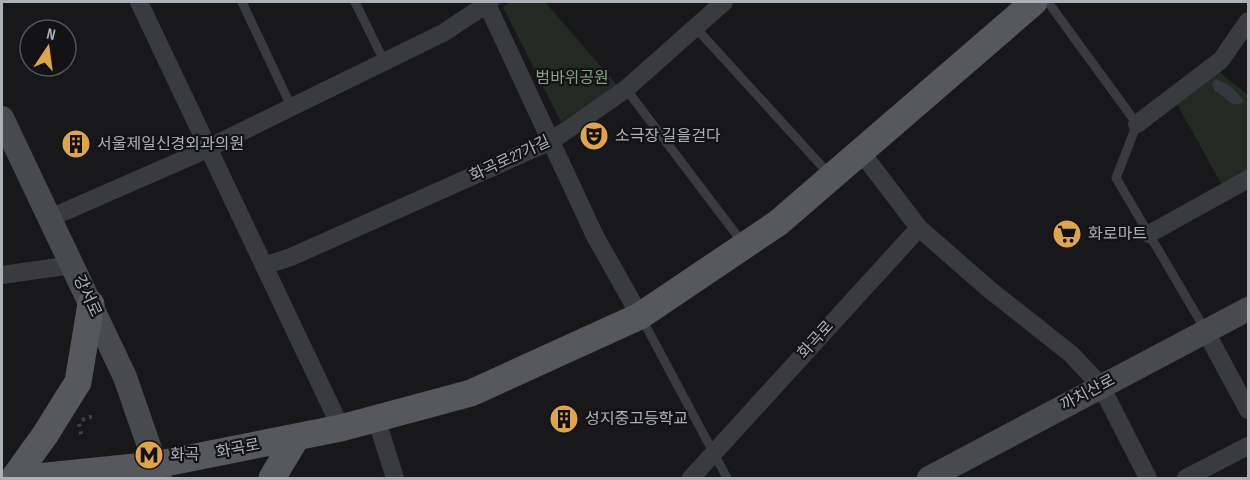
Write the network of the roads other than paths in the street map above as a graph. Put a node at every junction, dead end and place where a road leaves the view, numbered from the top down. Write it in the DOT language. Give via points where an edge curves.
graph roads {
  1 [pos="139,2"];
  2 [pos="242,2"];
  3 [pos="356,2"];
  4 [pos="488,2"];
  5 [pos="724,2"];
  6 [pos="1034,2"];
  7 [pos="1048,2"];
  8 [pos="1248,21"];
  9 [pos="695,27"];
  10 [pos="384,61"];
  11 [pos="626,88"];
  12 [pos="291,106"];
  13 [pos="2,118"];
  14 [pos="1137,124"];
  15 [pos="551,141"];
  16 [pos="207,148"];
  17 [pos="861,152"];
  18 [pos="831,176"];
  19 [pos="1248,179"];
  20 [pos="50,218"];
  21 [pos="919,228"];
  22 [pos="1149,234"];
  23 [pos="745,246"];
  24 [pos="72,265"];
  25 [pos="264,266"];
  26 [pos="2,275"];
  27 [pos="91,304"];
  28 [pos="1248,309"];
  29 [pos="640,316"];
  30 [pos="1206,332"];
  31 [pos="1101,386"];
  32 [pos="1248,410"];
  33 [pos="376,418"];
  34 [pos="341,428"];
  35 [pos="296,438"];
  36 [pos="1248,446"];
  37 [pos="714,453"];
  38 [pos="158,472"];
  39 [pos="14,478"];
  40 [pos="27,478"];
  41 [pos="272,478"];
  42 [pos="395,478"];
  43 [pos="691,478"];
  44 [pos="727,478"];
  45 [pos="928,478"];
  46 [pos="1148,478"];
  47 [pos="1186,478"];
  1 -- 16 [label="street"];
  2 -- 12 [label="lane"];
  3 -- 10 [label="lane"];
  4 -- 10 [label="street" via="443,33"];
  4 -- 15 [label="street"];
  5 -- 9 [label="street, 화곡로27가길"];
  6 -- 17 [label="main road, 화곡로"];
  7 -- 14 [label="lane"];
  8 -- 14 [label="street" via="1221,60"];
  9 -- 11 [label="street, 화곡로27가길"];
  9 -- 18 [label="lane"];
  10 -- 12 [label="street"];
  11 -- 15 [label="street, 화곡로27가길"];
  11 -- 23 [label="lane"];
  12 -- 16 [label="street"];
  13 -- 20 [label="main road, 강서로"];
  14 -- 22 [label="lane" via="1116,178"];
  15 -- 25 [label="street, 화곡로27가길"];
  15 -- 29 [label="street" via="595,236"];
  16 -- 20 [label="street"];
  16 -- 25 [label="street"];
  17 -- 18 [label="main road, 화곡로"];
  17 -- 21 [label="street"];
  18 -- 23 [label="main road, 화곡로"];
  19 -- 22 [label="street"];
  20 -- 24 [label="main road, 강서로"];
  21 -- 31 [label="street" via="1071,354"];
  21 -- 37 [label="street, 화곡로"];
  22 -- 30 [label="lane"];
  23 -- 29 [label="main road, 화곡로"];
  24 -- 26 [label="street"];
  24 -- 27 [label="main road, 강서로"];
  25 -- 34 [label="street"];
  27 -- 38 [label="main road, 강서로" via="125,377"];
  27 -- 39 [label="main road" via="78,382"];
  28 -- 30 [label="main road, 까치산로"];
  29 -- 33 [label="main road, 화곡로" via="471,393"];
  29 -- 37 [label="lane"];
  30 -- 31 [label="main road, 까치산로"];
  30 -- 32 [label="street"];
  31 -- 45 [label="main road, 까치산로"];
  31 -- 46 [label="street"];
  33 -- 34 [label="main road, 화곡로"];
  33 -- 42 [label="street"];
  34 -- 35 [label="main road, 화곡로"];
  35 -- 38 [label="main road, 화곡로"];
  35 -- 41 [label="main road"];
  36 -- 47 [label="street"];
  37 -- 43 [label="street, 화곡로"];
  37 -- 44 [label="lane"];
  38 -- 40 [label="main road, 화곡로"];
}
